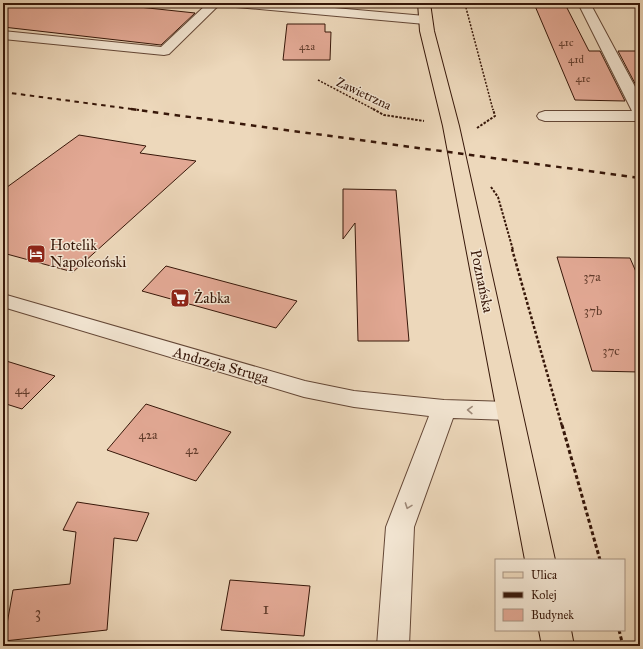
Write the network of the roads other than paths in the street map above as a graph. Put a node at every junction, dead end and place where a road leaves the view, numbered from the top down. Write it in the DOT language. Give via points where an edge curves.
graph roads {
  1 [pos="215,3"];
  2 [pos="236,3"];
  3 [pos="424,3"];
  4 [pos="584,3"];
  5 [pos="269,4"];
  6 [pos="346,8"];
  7 [pos="425,20"];
  8 [pos="3,35"];
  9 [pos="640,111"];
  10 [pos="545,116"];
  11 [pos="640,116"];
  12 [pos="3,300"];
  13 [pos="444,409"];
  14 [pos="509,411"];
  15 [pos="540,559"];
  16 [pos="555,631"];
  17 [pos="394,646"];
  18 [pos="558,646"];
  1 -- 8 [label="street" via="164,51"];
  2 -- 5 [label="street"];
  3 -- 7 [label="main road, Poznańska"];
  4 -- 9 [label="street"];
  5 -- 6 [label="street"];
  6 -- 7 [label="street"];
  7 -- 14 [label="main road, Poznańska" via="452,126"];
  10 -- 11 [label="street"];
  12 -- 13 [label="street, Andrzeja Struga" via="317,392 374,402"];
  14 -- 13 [label="street, Andrzeja Struga, one-way"];
  13 -- 17 [label="street, one-way" via="400,527"];
  14 -- 15 [label="main road, Poznańska"];
  16 -- 18 [label="main road"];
}
